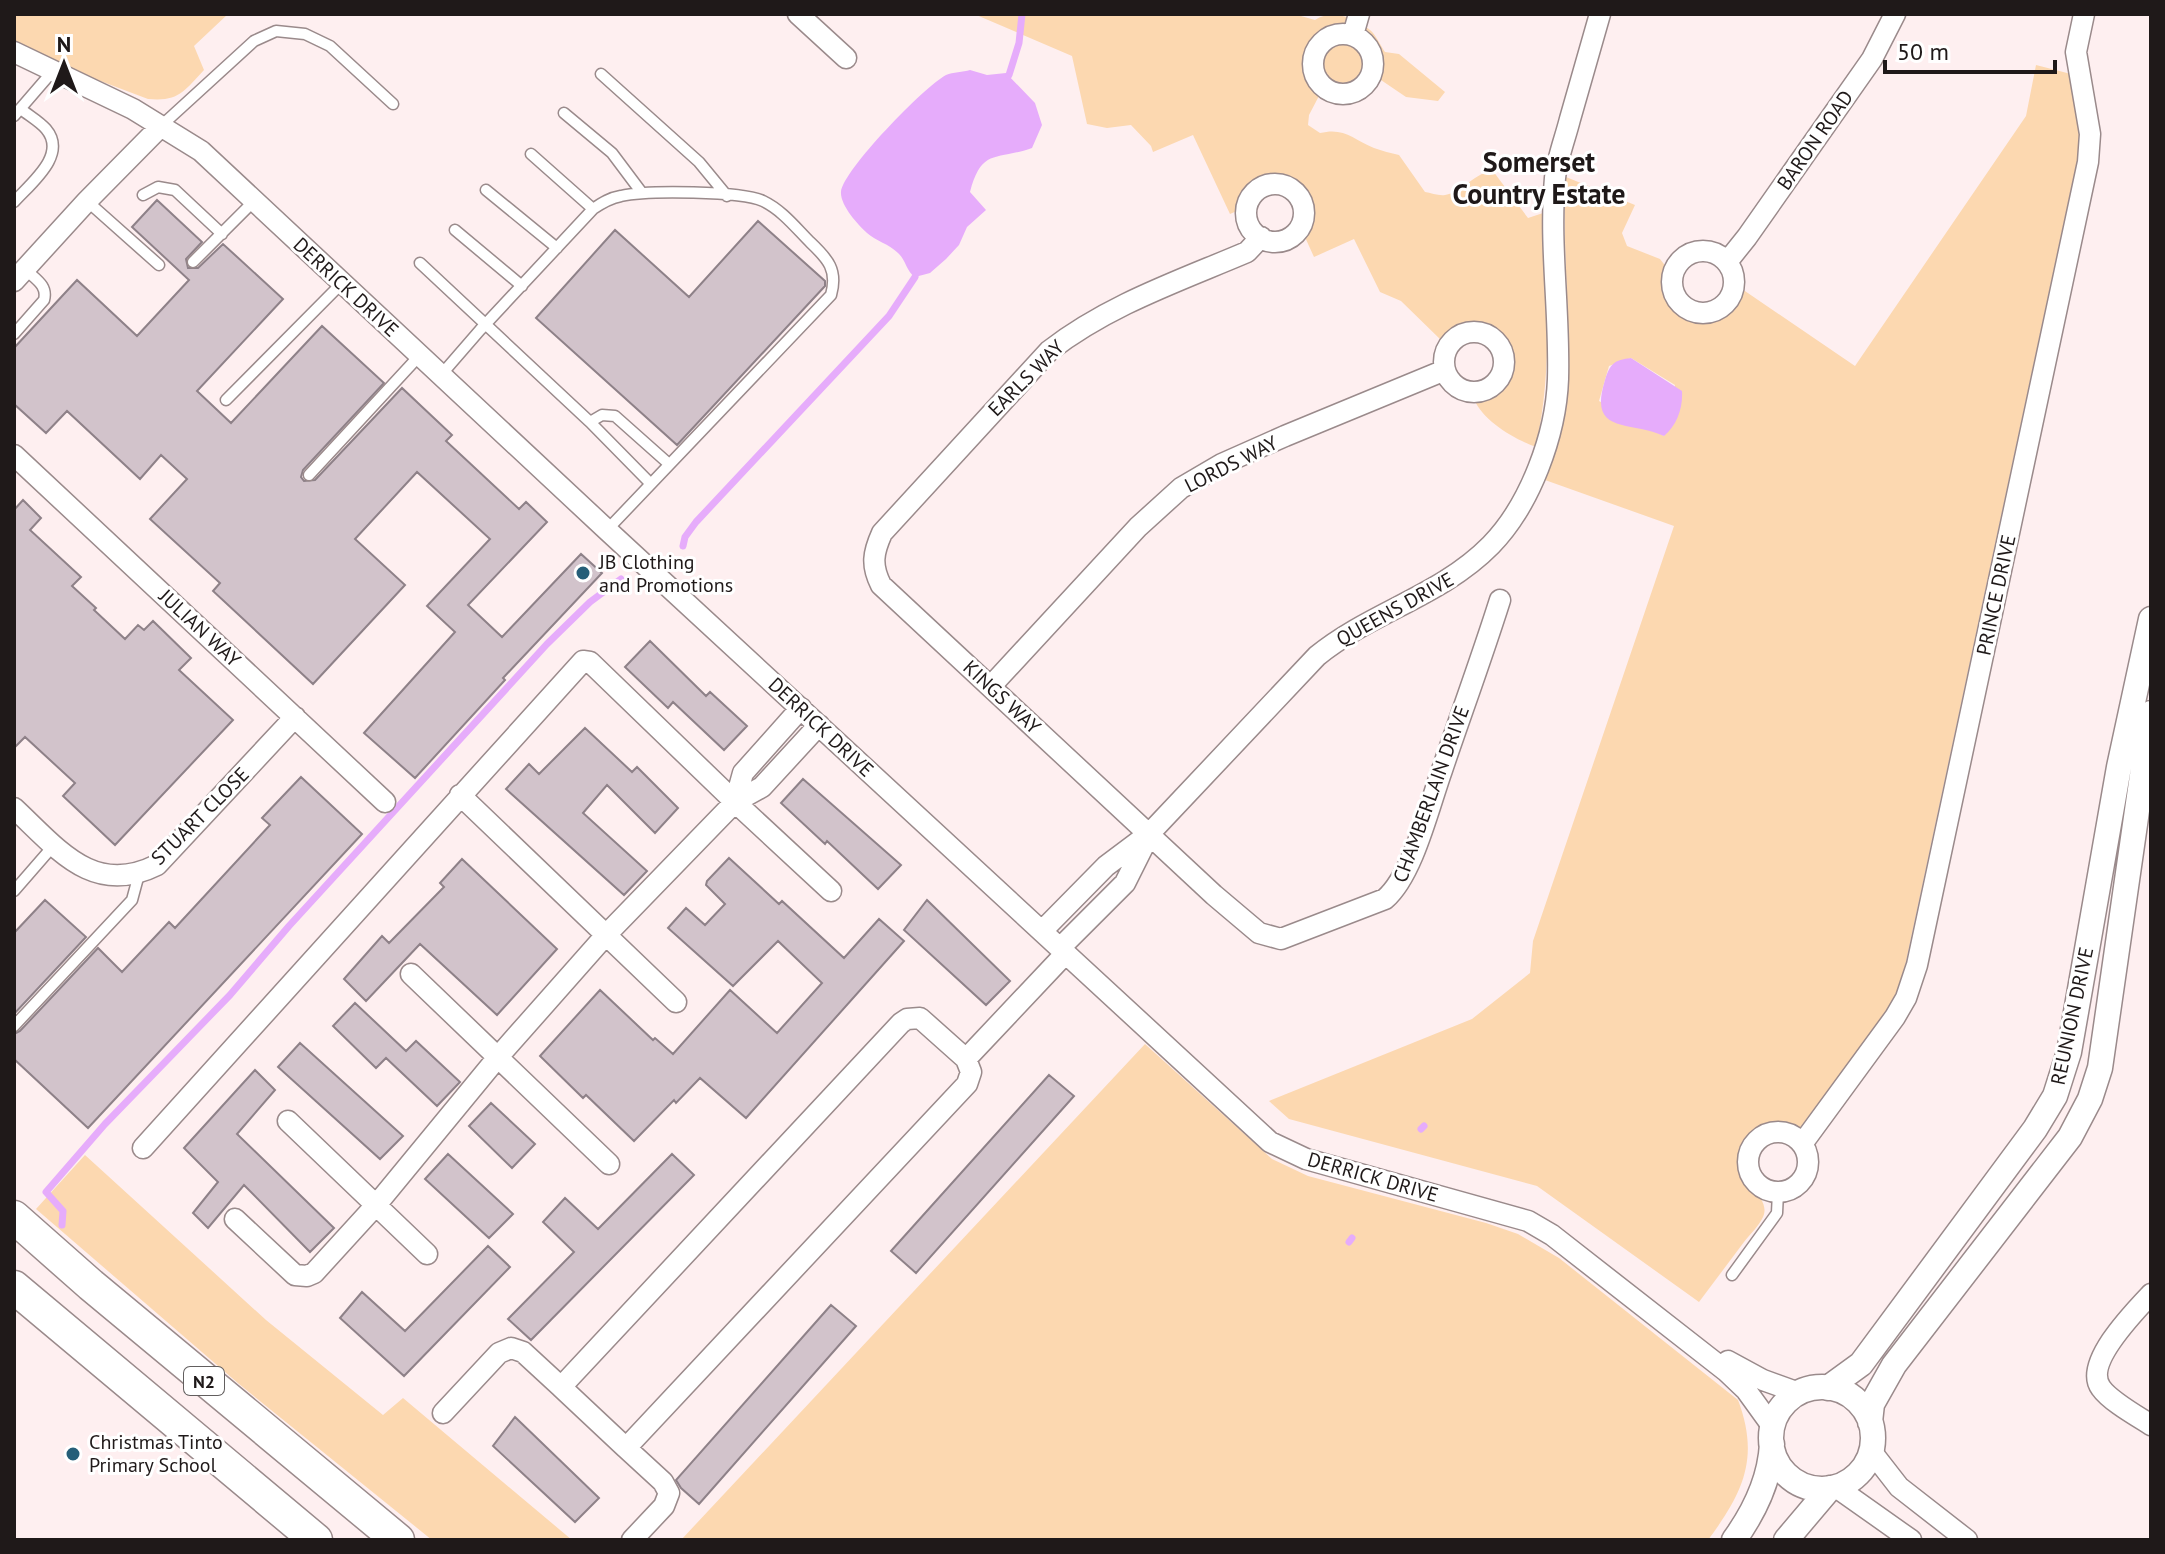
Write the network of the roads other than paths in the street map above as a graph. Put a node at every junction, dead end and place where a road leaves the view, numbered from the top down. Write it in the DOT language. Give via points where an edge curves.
graph roads {
  1 [pos="798,14"];
  2 [pos="1359,14"];
  3 [pos="1600,14"];
  4 [pos="1895,14"];
  5 [pos="2084,14"];
  6 [pos="1353,35"];
  7 [pos="14,52"];
  8 [pos="846,58"];
  9 [pos="52,72"];
  10 [pos="601,74"];
  11 [pos="393,104"];
  12 [pos="17,112"];
  13 [pos="564,113"];
  14 [pos="161,126"];
  15 [pos="531,154"];
  16 [pos="486,190"];
  17 [pos="642,193"];
  18 [pos="143,195"];
  19 [pos="727,196"];
  20 [pos="87,201"];
  21 [pos="254,201"];
  22 [pos="14,202"];
  23 [pos="593,209"];
  24 [pos="455,230"];
  25 [pos="222,234"];
  26 [pos="1261,237"];
  27 [pos="557,248"];
  28 [pos="193,262"];
  29 [pos="1727,262"];
  30 [pos="420,263"];
  31 [pos="159,265"];
  32 [pos="19,275"];
  33 [pos="342,283"];
  34 [pos="522,286"];
  35 [pos="486,323"];
  36 [pos="14,334"];
  37 [pos="420,355"];
  38 [pos="1445,370"];
  39 [pos="441,375"];
  40 [pos="226,400"];
  41 [pos="590,422"];
  42 [pos="14,455"];
  43 [pos="669,464"];
  44 [pos="309,475"];
  45 [pos="650,483"];
  46 [pos="607,530"];
  47 [pos="874,550"];
  48 [pos="1500,600"];
  49 [pos="2151,619"];
  50 [pos="991,686"];
  51 [pos="801,708"];
  52 [pos="2151,713"];
  53 [pos="295,717"];
  54 [pos="819,725"];
  55 [pos="460,795"];
  56 [pos="385,802"];
  57 [pos="735,802"];
  58 [pos="14,808"];
  59 [pos="1150,833"];
  60 [pos="54,845"];
  61 [pos="139,874"];
  62 [pos="14,891"];
  63 [pos="831,891"];
  64 [pos="1042,931"];
  65 [pos="605,936"];
  66 [pos="1063,950"];
  67 [pos="411,974"];
  68 [pos="676,1002"];
  69 [pos="14,1026"];
  70 [pos="498,1057"];
  71 [pos="966,1059"];
  72 [pos="288,1121"];
  73 [pos="1802,1144"];
  74 [pos="143,1148"];
  75 [pos="609,1164"];
  76 [pos="1778,1192"];
  77 [pos="377,1204"];
  78 [pos="14,1217"];
  79 [pos="235,1219"];
  80 [pos="427,1254"];
  81 [pos="1732,1275"];
  82 [pos="14,1287"];
  83 [pos="2151,1294"];
  84 [pos="1670,1326"];
  85 [pos="561,1387"];
  86 [pos="1828,1388"];
  87 [pos="1799,1393"];
  88 [pos="443,1413"];
  89 [pos="1870,1422"];
  90 [pos="2151,1425"];
  91 [pos="1772,1434"];
  92 [pos="626,1448"];
  93 [pos="1871,1451"];
  94 [pos="1833,1488"];
  95 [pos="316,1540"];
  96 [pos="398,1540"];
  97 [pos="632,1540"];
  98 [pos="1734,1540"];
  99 [pos="1786,1540"];
  100 [pos="1911,1540"];
  101 [pos="1967,1540"];
  1 -- 8 [label="street"];
  2 -- 6 [label="street"];
  3 -- 59 [label="street, QUEENS DRIVE" via="1556,175 1556,403 1538,471 1514,518 1463,571 1341,636 1317,656"];
  4 -- 29 [label="street, BARON ROAD" via="1872,59"];
  5 -- 73 [label="street, PRINCE DRIVE" via="2076,52 2090,134 2088,162 1917,965 1895,1017"];
  7 -- 9 [label="street, DERRICK DRIVE"];
  9 -- 12 [label="lane"];
  9 -- 14 [label="street, DERRICK DRIVE"];
  10 -- 19 [label="lane" via="699,162"];
  11 -- 14 [label="lane" via="330,46 305,34 276,31 242,50"];
  12 -- 22 [label="lane" via="46,129 53,148 52,160"];
  13 -- 17 [label="lane" via="612,153"];
  14 -- 20 [label="street"];
  14 -- 21 [label="street, DERRICK DRIVE" via="201,151"];
  15 -- 23 [label="lane"];
  16 -- 27 [label="lane"];
  17 -- 19 [label="lane"];
  17 -- 23 [label="lane" via="608,199"];
  18 -- 25 [label="lane" via="158,187 175,190"];
  19 -- 43 [label="lane" via="748,196 775,208 827,259 834,283 831,295"];
  20 -- 31 [label="lane"];
  20 -- 32 [label="street"];
  21 -- 25 [label="lane"];
  21 -- 33 [label="street, DERRICK DRIVE"];
  23 -- 27 [label="lane"];
  24 -- 34 [label="lane"];
  25 -- 28 [label="lane"];
  26 -- 47 [label="street, EARLS WAY" via="1247,252 1111,310 1049,351 891,521"];
  27 -- 34 [label="lane"];
  30 -- 35 [label="lane"];
  32 -- 36 [label="lane" via="43,286 46,293"];
  33 -- 37 [label="street, DERRICK DRIVE"];
  33 -- 40 [label="lane"];
  34 -- 35 [label="lane"];
  35 -- 39 [label="lane"];
  35 -- 41 [label="lane"];
  37 -- 39 [label="street, DERRICK DRIVE"];
  37 -- 44 [label="lane"];
  38 -- 50 [label="street, LORDS WAY" via="1260,447 1181,488 1138,527"];
  39 -- 46 [label="street, DERRICK DRIVE"];
  41 -- 43 [label="lane" via="602,415 615,416"];
  41 -- 45 [label="lane"];
  42 -- 53 [label="street, JULIAN WAY"];
  43 -- 45 [label="lane"];
  45 -- 46 [label="lane"];
  46 -- 51 [label="street, DERRICK DRIVE"];
  47 -- 50 [label="street, KINGS WAY" via="872,563 881,585"];
  48 -- 59 [label="street, CHAMBERLAIN DRIVE" via="1404,876 1385,899 1293,936 1271,937 1259,933"];
  49 -- 86 [label="street, REUNION DRIVE" via="2069,1052 2055,1096 1861,1364"];
  50 -- 59 [label="street, KINGS WAY"];
  51 -- 54 [label="street, DERRICK DRIVE"];
  51 -- 57 [label="street" via="743,773"];
  52 -- 89 [label="street, REUNION DRIVE" via="2109,1013 2090,1099 2070,1137 1894,1365 1872,1404"];
  53 -- 56 [label="street, JULIAN WAY"];
  53 -- 61 [label="street, STUART CLOSE" via="157,865"];
  54 -- 57 [label="street" via="762,787"];
  54 -- 64 [label="street, DERRICK DRIVE"];
  55 -- 57 [label="street" via="586,661"];
  55 -- 65 [label="street"];
  55 -- 74 [label="street"];
  57 -- 63 [label="street"];
  57 -- 65 [label="street"];
  58 -- 60 [label="street, STUART CLOSE"];
  59 -- 64 [label="street, QUEENS DRIVE" via="1106,866"];
  59 -- 66 [label="street, QUEENS DRIVE" via="1125,883"];
  60 -- 61 [label="street, STUART CLOSE" via="98,874"];
  60 -- 62 [label="lane"];
  61 -- 69 [label="lane" via="132,900"];
  64 -- 66 [label="street, DERRICK DRIVE"];
  65 -- 68 [label="street"];
  65 -- 70 [label="street"];
  66 -- 71 [label="street, QUEENS DRIVE"];
  66 -- 84 [label="street, DERRICK DRIVE" via="1270,1142 1306,1159 1528,1221"];
  67 -- 70 [label="street"];
  70 -- 75 [label="street"];
  70 -- 77 [label="street"];
  71 -- 85 [label="street" via="920,1018 901,1023"];
  71 -- 92 [label="street" via="971,1072 967,1084"];
  72 -- 77 [label="street"];
  73 -- 76 [label="street" via="1805,1174 1790,1190"];
  73 -- 76 [label="street" via="1784,1133 1769,1134 1750,1150 1750,1174 1757,1184"];
  76 -- 81 [label="lane" via="1777,1213"];
  77 -- 79 [label="street" via="307,1276 295,1275"];
  77 -- 80 [label="street"];
  78 -- 96 [label="highway, N2"];
  82 -- 95 [label="highway, N2"];
  83 -- 90 [label="street" via="2101,1355 2096,1373 2101,1390"];
  84 -- 87 [label="street, DERRICK DRIVE" via="1746,1372"];
  84 -- 91 [label="street, DERRICK DRIVE" via="1740,1384"];
  85 -- 88 [label="street" via="523,1352 505,1349"];
  85 -- 92 [label="street"];
  86 -- 87 [label="street"];
  86 -- 89 [label="street" via="1857,1402"];
  87 -- 91 [label="street" via="1782,1407"];
  89 -- 93 [label="street"];
  91 -- 94 [label="street" via="1778,1463 1794,1481"];
  91 -- 98 [label="street" via="1771,1465 1763,1489"];
  92 -- 97 [label="street" via="669,1493 664,1506"];
  93 -- 94 [label="street" via="1858,1473"];
  93 -- 101 [label="street" via="1899,1487"];
  94 -- 99 [label="street"];
  94 -- 100 [label="street"];
}
